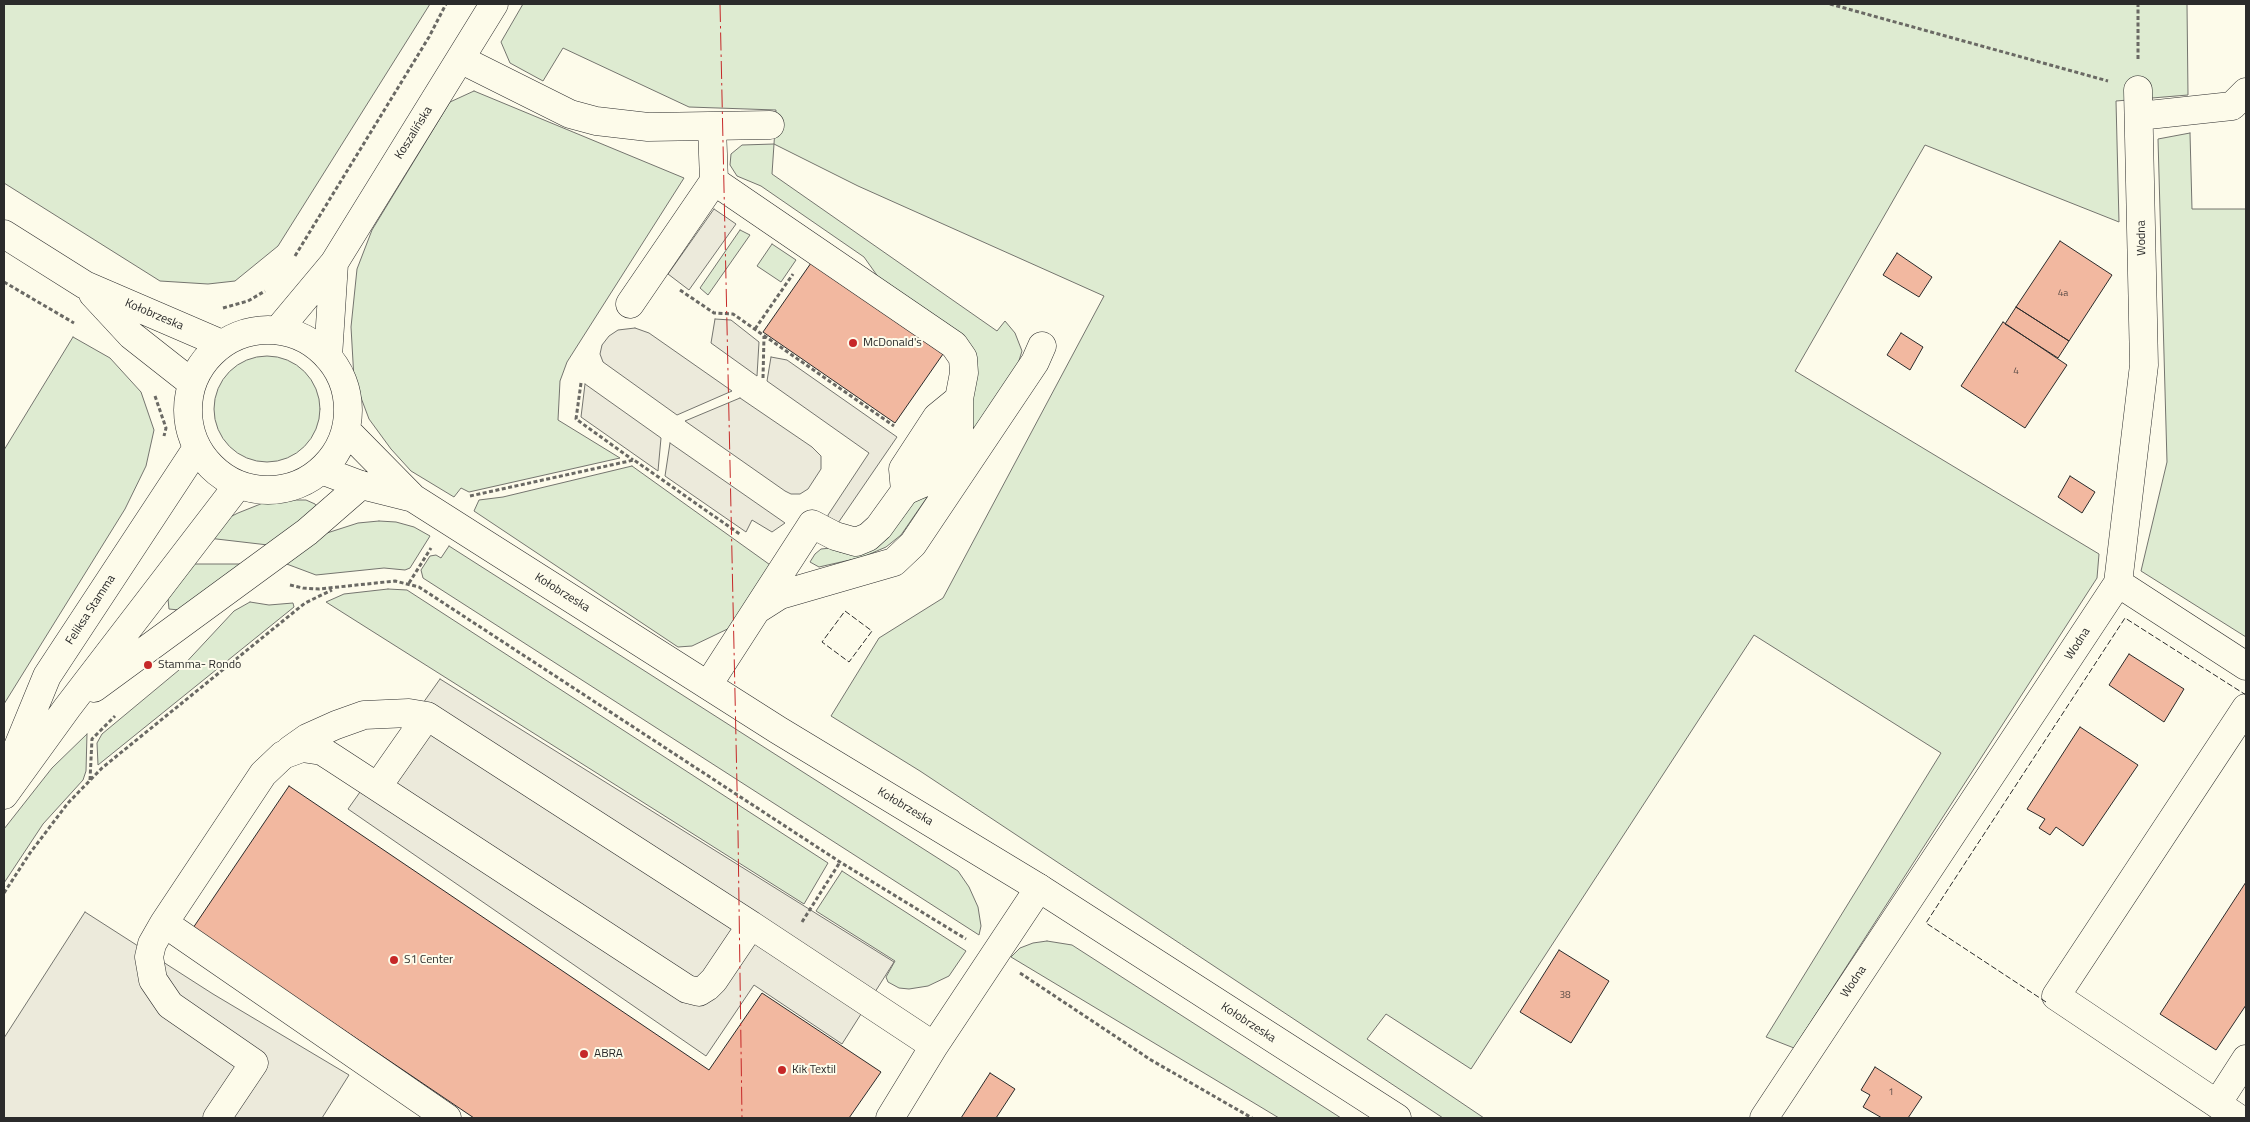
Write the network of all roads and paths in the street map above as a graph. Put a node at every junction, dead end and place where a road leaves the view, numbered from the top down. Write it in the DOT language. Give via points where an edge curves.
graph roads {
  1 [pos="446,4"];
  2 [pos="494,4"];
  3 [pos="1830,4"];
  4 [pos="2138,4"];
  5 [pos="460,59"];
  6 [pos="2246,92"];
  7 [pos="2139,103"];
  8 [pos="770,125"];
  9 [pos="712,127"];
  10 [pos="714,181"];
  11 [pos="4,234"];
  12 [pos="293,259"];
  13 [pos="334,263"];
  14 [pos="652,271"];
  15 [pos="4,282"];
  16 [pos="85,285"];
  17 [pos="271,288"];
  18 [pos="630,304"];
  19 [pos="217,308"];
  20 [pos="78,326"];
  21 [pos="278,330"];
  22 [pos="764,336"];
  23 [pos="222,344"];
  24 [pos="1042,346"];
  25 [pos="328,357"];
  26 [pos="762,378"];
  27 [pos="192,383"];
  28 [pos="582,383"];
  29 [pos="150,389"];
  30 [pos="346,430"];
  31 [pos="901,431"];
  32 [pos="163,446"];
  33 [pos="197,448"];
  34 [pos="634,460"];
  35 [pos="321,470"];
  36 [pos="238,485"];
  37 [pos="361,485"];
  38 [pos="413,498"];
  39 [pos="448,520"];
  40 [pos="741,535"];
  41 [pos="409,583"];
  42 [pos="2118,583"];
  43 [pos="288,584"];
  44 [pos="336,588"];
  45 [pos="757,609"];
  46 [pos="2246,666"];
  47 [pos="708,685"];
  48 [pos="67,708"];
  49 [pos="2246,708"];
  50 [pos="427,716"];
  51 [pos="283,755"];
  52 [pos="4,782"];
  53 [pos="378,786"];
  54 [pos="4,795"];
  55 [pos="840,862"];
  56 [pos="1039,888"];
  57 [pos="4,893"];
  58 [pos="164,923"];
  59 [pos="751,925"];
  60 [pos="786,948"];
  61 [pos="993,955"];
  62 [pos="934,1046"];
  63 [pos="2246,1059"];
  64 [pos="2228,1111"];
  65 [pos="217,1118"];
  66 [pos="447,1118"];
  67 [pos="890,1118"];
  68 [pos="1252,1118"];
  69 [pos="1397,1118"];
  70 [pos="1764,1118"];
  1 -- 12 [label="path"];
  2 -- 5 [label="street, Koszalińska"];
  3 -- 7 [label="path"];
  4 -- 7 [label="path"];
  5 -- 9 [label="street" via="570,114 596,121 648,127"];
  5 -- 13 [label="street, Koszalińska"];
  6 -- 7 [label="street" via="2232,106"];
  7 -- 42 [label="street, Wodna" via="2144,366"];
  8 -- 9 [label="street"];
  9 -- 10 [label="street"];
  10 -- 14 [label="street"];
  10 -- 45 [label="street" via="954,345 963,358 964,366 959,430 928,481 905,491 879,527 856,542 812,524"];
  11 -- 16 [label="street, Kołobrzeska"];
  13 -- 21 [label="street, Koszalińska"];
  13 -- 25 [label="street, Koszalińska"];
  14 -- 18 [label="street"];
  14 -- 22 [label="path" via="714,313 733,314"];
  15 -- 20 [label="path"];
  16 -- 23 [label="street, Kołobrzeska"];
  16 -- 27 [label="street, Kołobrzeska" via="131,335"];
  17 -- 19 [label="path" via="248,301"];
  21 -- 23 [label="street" via="258,330"];
  21 -- 25 [label="street" via="306,339"];
  22 -- 26 [label="path"];
  22 -- 31 [label="path"];
  23 -- 27 [label="street" via="199,368"];
  24 -- 45 [label="street" via="1036,362 913,544 894,562 780,595"];
  25 -- 30 [label="street" via="341,379 348,404"];
  27 -- 33 [label="street" via="189,427"];
  28 -- 34 [label="path" via="576,420"];
  29 -- 32 [label="path" via="166,428"];
  30 -- 35 [label="street" via="336,452"];
  30 -- 38 [label="street, Kołobrzeska"];
  33 -- 36 [label="street" via="214,470"];
  33 -- 52 [label="street, Feliksa Stamma" via="47,676"];
  34 -- 39 [label="path" via="466,497"];
  34 -- 40 [label="path"];
  35 -- 36 [label="street" via="303,482 282,489 260,490"];
  35 -- 37 [label="street, Kołobrzeska"];
  36 -- 48 [label="street"];
  37 -- 38 [label="street, Kołobrzeska"];
  37 -- 48 [label="street" via="307,532"];
  38 -- 39 [label="street, Kołobrzeska"];
  39 -- 41 [label="path"];
  39 -- 47 [label="street, Kołobrzeska"];
  41 -- 44 [label="path" via="385,582"];
  41 -- 55 [label="path"];
  42 -- 46 [label="street"];
  42 -- 70 [label="street, Wodna"];
  43 -- 44 [label="path" via="309,589"];
  44 -- 57 [label="path" via="305,604 102,768 68,803"];
  45 -- 47 [label="street"];
  47 -- 56 [label="street, Kołobrzeska"];
  48 -- 54 [label="street"];
  49 -- 64 [label="street" via="2056,996"];
  50 -- 51 [label="street" via="410,713 364,715 307,738"];
  50 -- 53 [label="street"];
  50 -- 59 [label="street"];
  51 -- 53 [label="street" via="302,748 322,751"];
  51 -- 58 [label="street" via="263,774"];
  53 -- 59 [label="street" via="687,989 698,992 707,987"];
  55 -- 60 [label="path"];
  55 -- 61 [label="path"];
  56 -- 61 [label="street"];
  56 -- 69 [label="street, Kołobrzeska"];
  58 -- 65 [label="street" via="152,944 149,957 153,980 160,992 180,1014 254,1063"];
  58 -- 66 [label="street"];
  59 -- 60 [label="street"];
  60 -- 62 [label="street"];
  61 -- 62 [label="street"];
  61 -- 68 [label="path" via="1151,1060"];
  62 -- 67 [label="street"];
  63 -- 64 [label="street"];
}
